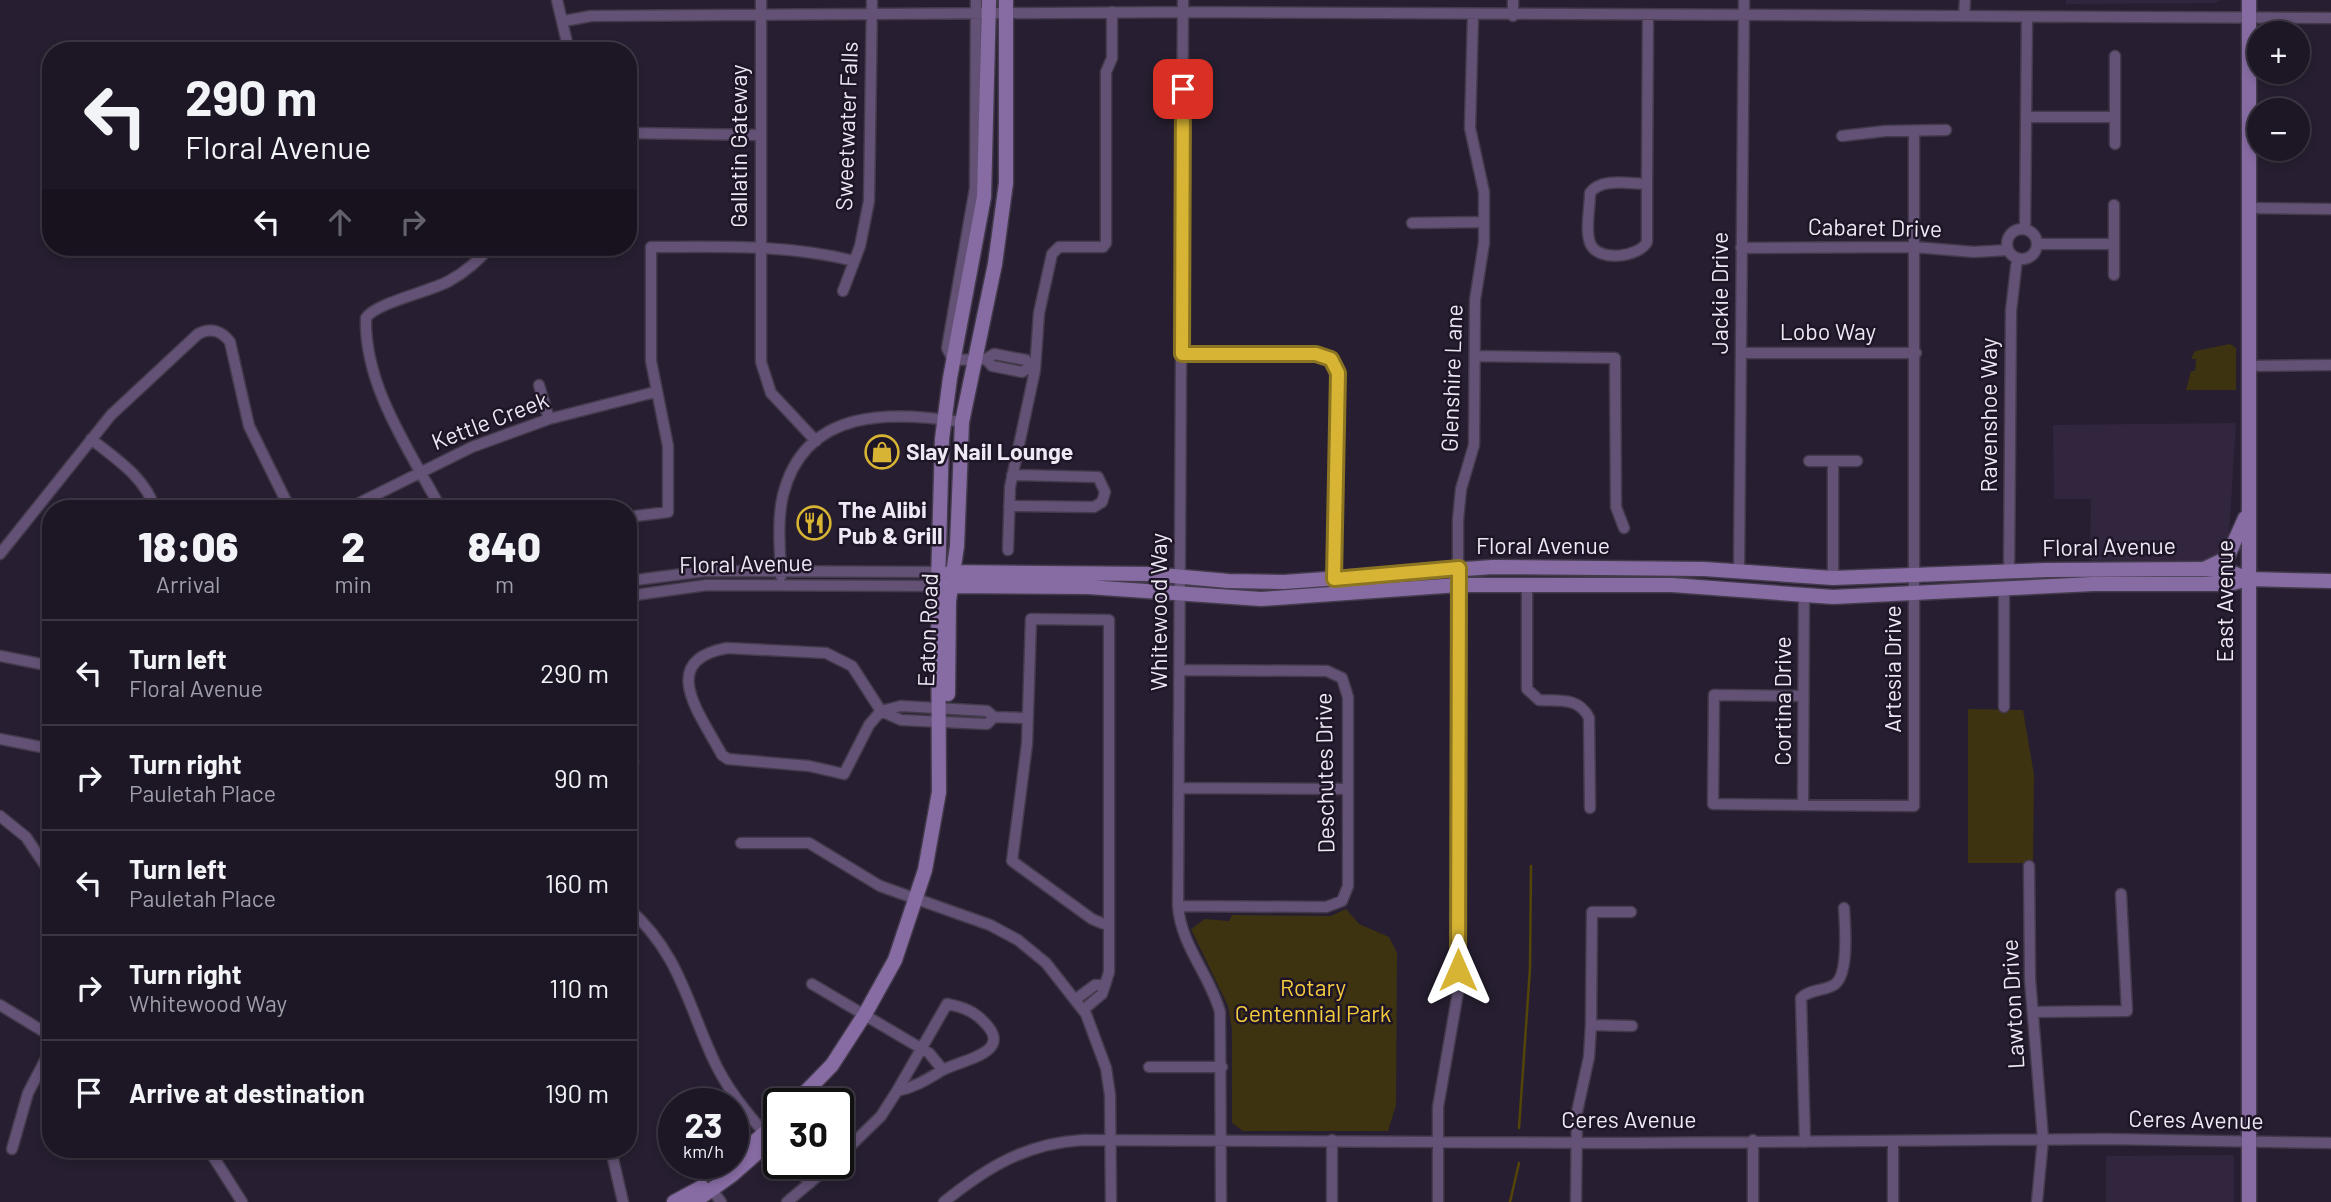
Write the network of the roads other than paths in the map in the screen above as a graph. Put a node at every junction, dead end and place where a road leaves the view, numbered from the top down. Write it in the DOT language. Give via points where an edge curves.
graph roads {
  1 [pos="557,0"];
  2 [pos="761,0"];
  3 [pos="872,0"];
  4 [pos="976,0"];
  5 [pos="1183,0"];
  6 [pos="1423,0"];
  7 [pos="1513,0"];
  8 [pos="1744,0"];
  9 [pos="1965,0"];
  10 [pos="2249,0"];
  11 [pos="1006,6"];
  12 [pos="984,10"];
  13 [pos="1112,12"];
  14 [pos="1183,12"];
  15 [pos="1423,14"];
  16 [pos="1648,15"];
  17 [pos="760,16"];
  18 [pos="872,16"];
  19 [pos="1473,16"];
  20 [pos="1513,16"];
  21 [pos="1744,16"];
  22 [pos="1964,16"];
  23 [pos="2027,17"];
  24 [pos="2249,18"];
  25 [pos="2331,18"];
  26 [pos="564,22"];
  27 [pos="567,42"];
  28 [pos="2115,56"];
  29 [pos="2026,117"];
  30 [pos="2114,117"];
  31 [pos="1946,130"];
  32 [pos="1914,131"];
  33 [pos="637,133"];
  34 [pos="760,135"];
  35 [pos="1842,136"];
  36 [pos="2115,144"];
  37 [pos="1647,184"];
  38 [pos="2114,205"];
  39 [pos="2250,208"];
  40 [pos="2331,209"];
  41 [pos="1483,222"];
  42 [pos="1412,223"];
  43 [pos="2025,229"];
  44 [pos="2037,244"];
  45 [pos="2114,244"];
  46 [pos="760,247"];
  47 [pos="1914,247"];
  48 [pos="1741,248"];
  49 [pos="2008,250"];
  50 [pos="482,256"];
  51 [pos="2017,259"];
  52 [pos="855,261"];
  53 [pos="2114,275"];
  54 [pos="843,291"];
  55 [pos="1741,353"];
  56 [pos="1916,353"];
  57 [pos="1182,354"];
  58 [pos="1475,356"];
  59 [pos="981,359"];
  60 [pos="953,360"];
  61 [pos="2331,365"];
  62 [pos="2250,366"];
  63 [pos="1032,369"];
  64 [pos="539,384"];
  65 [pos="655,392"];
  66 [pos="549,419"];
  67 [pos="944,419"];
  68 [pos="962,422"];
  69 [pos="91,439"];
  70 [pos="816,442"];
  71 [pos="1809,461"];
  72 [pos="1833,461"];
  73 [pos="1857,461"];
  74 [pos="420,470"];
  75 [pos="1012,475"];
  76 [pos="43,500"];
  77 [pos="151,500"];
  78 [pos="286,500"];
  79 [pos="364,500"];
  80 [pos="436,500"];
  81 [pos="42,501"];
  82 [pos="1009,506"];
  83 [pos="2248,509"];
  84 [pos="637,516"];
  85 [pos="1624,528"];
  86 [pos="1008,550"];
  87 [pos="0,554"];
  88 [pos="1459,568"];
  89 [pos="2202,569"];
  90 [pos="781,570"];
  91 [pos="1739,571"];
  92 [pos="2009,571"];
  93 [pos="1180,576"];
  94 [pos="1915,576"];
  95 [pos="1833,578"];
  96 [pos="637,579"];
  97 [pos="945,579"];
  98 [pos="1334,579"];
  99 [pos="2248,579"];
  100 [pos="2331,580"];
  101 [pos="1459,585"];
  102 [pos="1527,585"];
  103 [pos="781,586"];
  104 [pos="2004,588"];
  105 [pos="637,594"];
  106 [pos="1180,594"];
  107 [pos="1915,595"];
  108 [pos="1804,596"];
  109 [pos="0,656"];
  110 [pos="42,664"];
  111 [pos="1180,670"];
  112 [pos="1803,696"];
  113 [pos="2004,707"];
  114 [pos="881,711"];
  115 [pos="944,714"];
  116 [pos="1028,718"];
  117 [pos="0,739"];
  118 [pos="42,746"];
  119 [pos="1180,788"];
  120 [pos="1347,789"];
  121 [pos="1803,805"];
  122 [pos="1590,808"];
  123 [pos="0,816"];
  124 [pos="741,843"];
  125 [pos="42,861"];
  126 [pos="2029,866"];
  127 [pos="2121,894"];
  128 [pos="919,901"];
  129 [pos="1178,906"];
  130 [pos="1844,908"];
  131 [pos="1632,912"];
  132 [pos="637,916"];
  133 [pos="1110,926"];
  134 [pos="812,984"];
  135 [pos="1105,985"];
  136 [pos="1076,999"];
  137 [pos="0,1005"];
  138 [pos="1083,1010"];
  139 [pos="2033,1012"];
  140 [pos="868,1016"];
  141 [pos="1591,1025"];
  142 [pos="1632,1026"];
  143 [pos="42,1031"];
  144 [pos="921,1048"];
  145 [pos="42,1066"];
  146 [pos="1149,1067"];
  147 [pos="1222,1067"];
  148 [pos="943,1070"];
  149 [pos="810,1088"];
  150 [pos="821,1088"];
  151 [pos="897,1091"];
  152 [pos="763,1127"];
  153 [pos="2043,1139"];
  154 [pos="1112,1140"];
  155 [pos="1222,1140"];
  156 [pos="1332,1140"];
  157 [pos="1753,1140"];
  158 [pos="1437,1141"];
  159 [pos="854,1142"];
  160 [pos="1576,1142"];
  161 [pos="1805,1142"];
  162 [pos="1893,1142"];
  163 [pos="2250,1143"];
  164 [pos="2331,1143"];
  165 [pos="763,1148"];
  166 [pos="12,1149"];
  167 [pos="214,1158"];
  168 [pos="613,1158"];
  169 [pos="713,1179"];
  170 [pos="806,1179"];
  171 [pos="815,1179"];
  172 [pos="810,1183"];
  173 [pos="712,1190"];
  174 [pos="242,1202"];
  175 [pos="623,1202"];
  176 [pos="674,1202"];
  177 [pos="694,1202"];
  178 [pos="721,1202"];
  179 [pos="787,1202"];
  180 [pos="944,1202"];
  181 [pos="1111,1202"];
  182 [pos="1221,1202"];
  183 [pos="1332,1202"];
  184 [pos="1438,1202"];
  185 [pos="1576,1202"];
  186 [pos="1753,1202"];
  187 [pos="1893,1202"];
  188 [pos="2037,1202"];
  189 [pos="2249,1202"];
  1 -- 26 [label="street"];
  2 -- 17 [label="street, Gallatin Gateway"];
  3 -- 18 [label="street, Sweetwater Falls"];
  4 -- 12 [label="street, Eaton Road"];
  5 -- 14 [label="street, Whitewood Way"];
  6 -- 15 [label="street"];
  7 -- 20 [label="street"];
  8 -- 21 [label="street, Jackie Drive"];
  9 -- 22 [label="street"];
  10 -- 24 [label="street, East Avenue"];
  11 -- 12 [label="street"];
  11 -- 13 [label="street"];
  11 -- 59 [label="street, Eaton Road" via="1006,183"];
  12 -- 18 [label="street"];
  12 -- 60 [label="street, Eaton Road" via="984,197"];
  13 -- 14 [label="street"];
  13 -- 63 [label="street" via="1112,58 1106,72 1106,243 1103,247 1059,247 1052,254 1038,313"];
  14 -- 15 [label="street"];
  14 -- 57 [label="street, Whitewood Way"];
  15 -- 19 [label="street"];
  16 -- 20 [label="street"];
  16 -- 21 [label="street"];
  16 -- 37 [label="street"];
  17 -- 18 [label="street"];
  17 -- 26 [label="street" via="591,16"];
  17 -- 34 [label="street, Gallatin Gateway"];
  18 -- 52 [label="street, Sweetwater Falls" via="872,175"];
  19 -- 20 [label="street"];
  19 -- 41 [label="street, Glenshire Lane" via="1470,128 1484,192"];
  21 -- 22 [label="street"];
  21 -- 48 [label="street, Jackie Drive"];
  22 -- 23 [label="street"];
  23 -- 24 [label="street"];
  23 -- 29 [label="street"];
  24 -- 25 [label="street"];
  24 -- 39 [label="street, East Avenue"];
  26 -- 27 [label="street"];
  28 -- 30 [label="street"];
  29 -- 30 [label="street"];
  29 -- 43 [label="street"];
  30 -- 36 [label="street"];
  31 -- 32 [label="street"];
  32 -- 35 [label="street"];
  32 -- 47 [label="street, Artesia Drive"];
  33 -- 34 [label="street"];
  34 -- 46 [label="street, Gallatin Gateway"];
  37 -- 37 [label="street" via="1644,248 1630,254 1595,250 1589,239 1590,193 1607,183"];
  38 -- 45 [label="street"];
  39 -- 40 [label="street"];
  39 -- 62 [label="street, East Avenue"];
  41 -- 42 [label="street"];
  41 -- 58 [label="street, Glenshire Lane"];
  43 -- 44 [label="street" via="2034,234"];
  43 -- 49 [label="street" via="2012,232"];
  44 -- 45 [label="street"];
  44 -- 51 [label="street" via="2029,258"];
  45 -- 53 [label="street"];
  46 -- 52 [label="street"];
  46 -- 65 [label="street" via="651,247"];
  46 -- 70 [label="street, Gallatin Gateway" via="765,378 782,407"];
  47 -- 48 [label="street, Cabaret Drive"];
  47 -- 49 [label="street, Cabaret Drive"];
  47 -- 56 [label="street, Artesia Drive"];
  48 -- 55 [label="street, Jackie Drive"];
  49 -- 51 [label="street"];
  50 -- 74 [label="street" via="449,281 366,318 365,342 378,387"];
  51 -- 92 [label="street, Ravenshoe Way" via="2011,311"];
  52 -- 54 [label="street, Sweetwater Falls"];
  55 -- 56 [label="street, Lobo Way"];
  55 -- 91 [label="street, Jackie Drive"];
  56 -- 94 [label="street, Artesia Drive"];
  57 -- 93 [label="street, Whitewood Way"];
  57 -- 98 [label="street" via="1316,354 1331,359 1338,373"];
  58 -- 85 [label="street" via="1615,358 1616,507"];
  58 -- 88 [label="street, Glenshire Lane" via="1474,444 1459,504"];
  59 -- 60 [label="street"];
  59 -- 63 [label="street" via="1022,373"];
  59 -- 68 [label="street, Eaton Road"];
  60 -- 67 [label="street, Eaton Road"];
  61 -- 62 [label="street"];
  62 -- 83 [label="street, East Avenue"];
  63 -- 75 [label="street"];
  64 -- 66 [label="street"];
  65 -- 66 [label="street, Kettle Creek"];
  65 -- 84 [label="street" via="668,446 668,512"];
  66 -- 74 [label="street, Kettle Creek"];
  67 -- 68 [label="street"];
  67 -- 70 [label="street" via="860,418 839,425"];
  67 -- 97 [label="street, Eaton Road"];
  68 -- 97 [label="street, Eaton Road" via="957,546"];
  69 -- 76 [label="street"];
  69 -- 77 [label="street" via="133,473"];
  69 -- 78 [label="street" via="134,390 198,334 219,331 230,342 249,426"];
  70 -- 90 [label="street" via="800,460 783,493"];
  71 -- 72 [label="street"];
  72 -- 73 [label="street"];
  72 -- 95 [label="street"];
  74 -- 79 [label="street, Kettle Creek"];
  74 -- 80 [label="street"];
  75 -- 82 [label="street"];
  75 -- 82 [label="street" via="1098,477 1105,492 1094,507"];
  81 -- 87 [label="street"];
  82 -- 86 [label="street"];
  83 -- 89 [label="street" via="2227,558"];
  83 -- 99 [label="street, East Avenue"];
  88 -- 91 [label="street, Floral Avenue"];
  88 -- 98 [label="street, Floral Avenue"];
  88 -- 101 [label="street, Glenshire Lane"];
  89 -- 92 [label="street, Floral Avenue"];
  89 -- 99 [label="street, Floral Avenue" via="2228,571"];
  90 -- 96 [label="street, Floral Avenue" via="680,572"];
  90 -- 97 [label="street, Floral Avenue"];
  90 -- 103 [label="street"];
  91 -- 95 [label="street, Floral Avenue"];
  92 -- 94 [label="street, Floral Avenue"];
  93 -- 97 [label="street, Floral Avenue"];
  93 -- 98 [label="street, Floral Avenue" via="1257,582"];
  93 -- 106 [label="street, Whitewood Way"];
  94 -- 95 [label="street, Floral Avenue"];
  94 -- 107 [label="street, Artesia Drive"];
  97 -- 103 [label="street, Floral Avenue"];
  97 -- 106 [label="street, Floral Avenue"];
  97 -- 115 [label="street, Eaton Road"];
  99 -- 100 [label="street, Floral Avenue"];
  99 -- 104 [label="street, Floral Avenue" via="2229,584"];
  99 -- 163 [label="street, East Avenue"];
  101 -- 102 [label="street, Floral Avenue"];
  101 -- 106 [label="street, Floral Avenue" via="1284,599"];
  101 -- 158 [label="street, Glenshire Lane" via="1458,992 1440,1088"];
  102 -- 108 [label="street, Floral Avenue" via="1672,585"];
  102 -- 122 [label="street" via="1527,689 1539,700 1573,701 1585,709 1589,718"];
  103 -- 105 [label="street, Floral Avenue" via="682,587"];
  104 -- 107 [label="street, Floral Avenue"];
  104 -- 113 [label="street"];
  106 -- 111 [label="street, Whitewood Way"];
  107 -- 108 [label="street, Floral Avenue"];
  107 -- 121 [label="street, Artesia Drive" via="1914,806"];
  108 -- 112 [label="street, Cortina Drive"];
  109 -- 110 [label="street"];
  111 -- 119 [label="street, Whitewood Way"];
  111 -- 120 [label="street, Deschutes Drive" via="1326,671 1342,678 1347,687"];
  112 -- 121 [label="street, Cortina Drive"];
  112 -- 121 [label="street, Artesia Drive" via="1714,695 1713,804"];
  114 -- 114 [label="street" via="844,774 728,759 688,689 687,671 711,651 727,648 826,653 852,666"];
  114 -- 115 [label="street" via="901,706"];
  115 -- 116 [label="street" via="987,724 994,718"];
  115 -- 128 [label="street, Eaton Road" via="944,806"];
  116 -- 133 [label="street" via="1012,861 1092,919"];
  116 -- 133 [label="street" via="1031,619 1109,620"];
  117 -- 118 [label="street"];
  119 -- 120 [label="street"];
  119 -- 129 [label="street, Whitewood Way"];
  120 -- 129 [label="street, Deschutes Drive" via="1348,886 1342,901 1326,907"];
  123 -- 125 [label="street" via="26,837"];
  124 -- 128 [label="street" via="809,844 880,886"];
  126 -- 139 [label="street, Lawton Drive"];
  127 -- 139 [label="street" via="2127,1011"];
  128 -- 136 [label="street" via="966,915 1018,940 1046,963"];
  128 -- 140 [label="street, Eaton Road" via="901,964"];
  129 -- 147 [label="street, Whitewood Way" via="1186,942 1220,1013"];
  130 -- 161 [label="street" via="1839,981 1801,998"];
  131 -- 141 [label="street" via="1592,912"];
  132 -- 152 [label="street" via="674,962 716,1065 738,1101"];
  133 -- 135 [label="street"];
  134 -- 140 [label="street"];
  135 -- 136 [label="street" via="1095,985"];
  135 -- 138 [label="street" via="1102,994"];
  136 -- 138 [label="street"];
  137 -- 143 [label="street"];
  138 -- 154 [label="street" via="1106,1068"];
  139 -- 153 [label="street, Lawton Drive"];
  140 -- 144 [label="street"];
  140 -- 149 [label="street"];
  140 -- 150 [label="street, Eaton Road"];
  141 -- 142 [label="street"];
  141 -- 160 [label="street"];
  144 -- 148 [label="street"];
  144 -- 148 [label="street" via="947,1004 977,1014 993,1031 991,1047"];
  144 -- 151 [label="street"];
  145 -- 166 [label="street" via="28,1093"];
  146 -- 147 [label="street"];
  147 -- 155 [label="street, Whitewood Way"];
  148 -- 151 [label="street" via="928,1081"];
  151 -- 159 [label="street" via="881,1116"];
  153 -- 162 [label="street, Ceres Avenue"];
  153 -- 163 [label="street, Ceres Avenue"];
  153 -- 188 [label="street, Lawton Drive"];
  154 -- 155 [label="street, Ceres Avenue"];
  154 -- 180 [label="street, Ceres Avenue" via="1067,1141 1025,1150 989,1168"];
  154 -- 181 [label="street"];
  155 -- 156 [label="street, Ceres Avenue"];
  155 -- 182 [label="street, Whitewood Way"];
  156 -- 158 [label="street, Ceres Avenue"];
  156 -- 183 [label="street"];
  157 -- 160 [label="street, Ceres Avenue"];
  157 -- 161 [label="street, Ceres Avenue"];
  157 -- 186 [label="street"];
  158 -- 160 [label="street, Ceres Avenue"];
  158 -- 184 [label="street, Glenshire Lane"];
  160 -- 185 [label="street"];
  161 -- 162 [label="street, Ceres Avenue"];
  162 -- 187 [label="street"];
  163 -- 164 [label="street, Ceres Avenue"];
  163 -- 189 [label="street, East Avenue"];
  165 -- 173 [label="street"];
  167 -- 174 [label="street"];
  168 -- 175 [label="street"];
  169 -- 176 [label="street"];
  170 -- 172 [label="street"];
  171 -- 172 [label="street"];
  172 -- 179 [label="street"];
  173 -- 177 [label="street"];
  173 -- 178 [label="street"];
}
